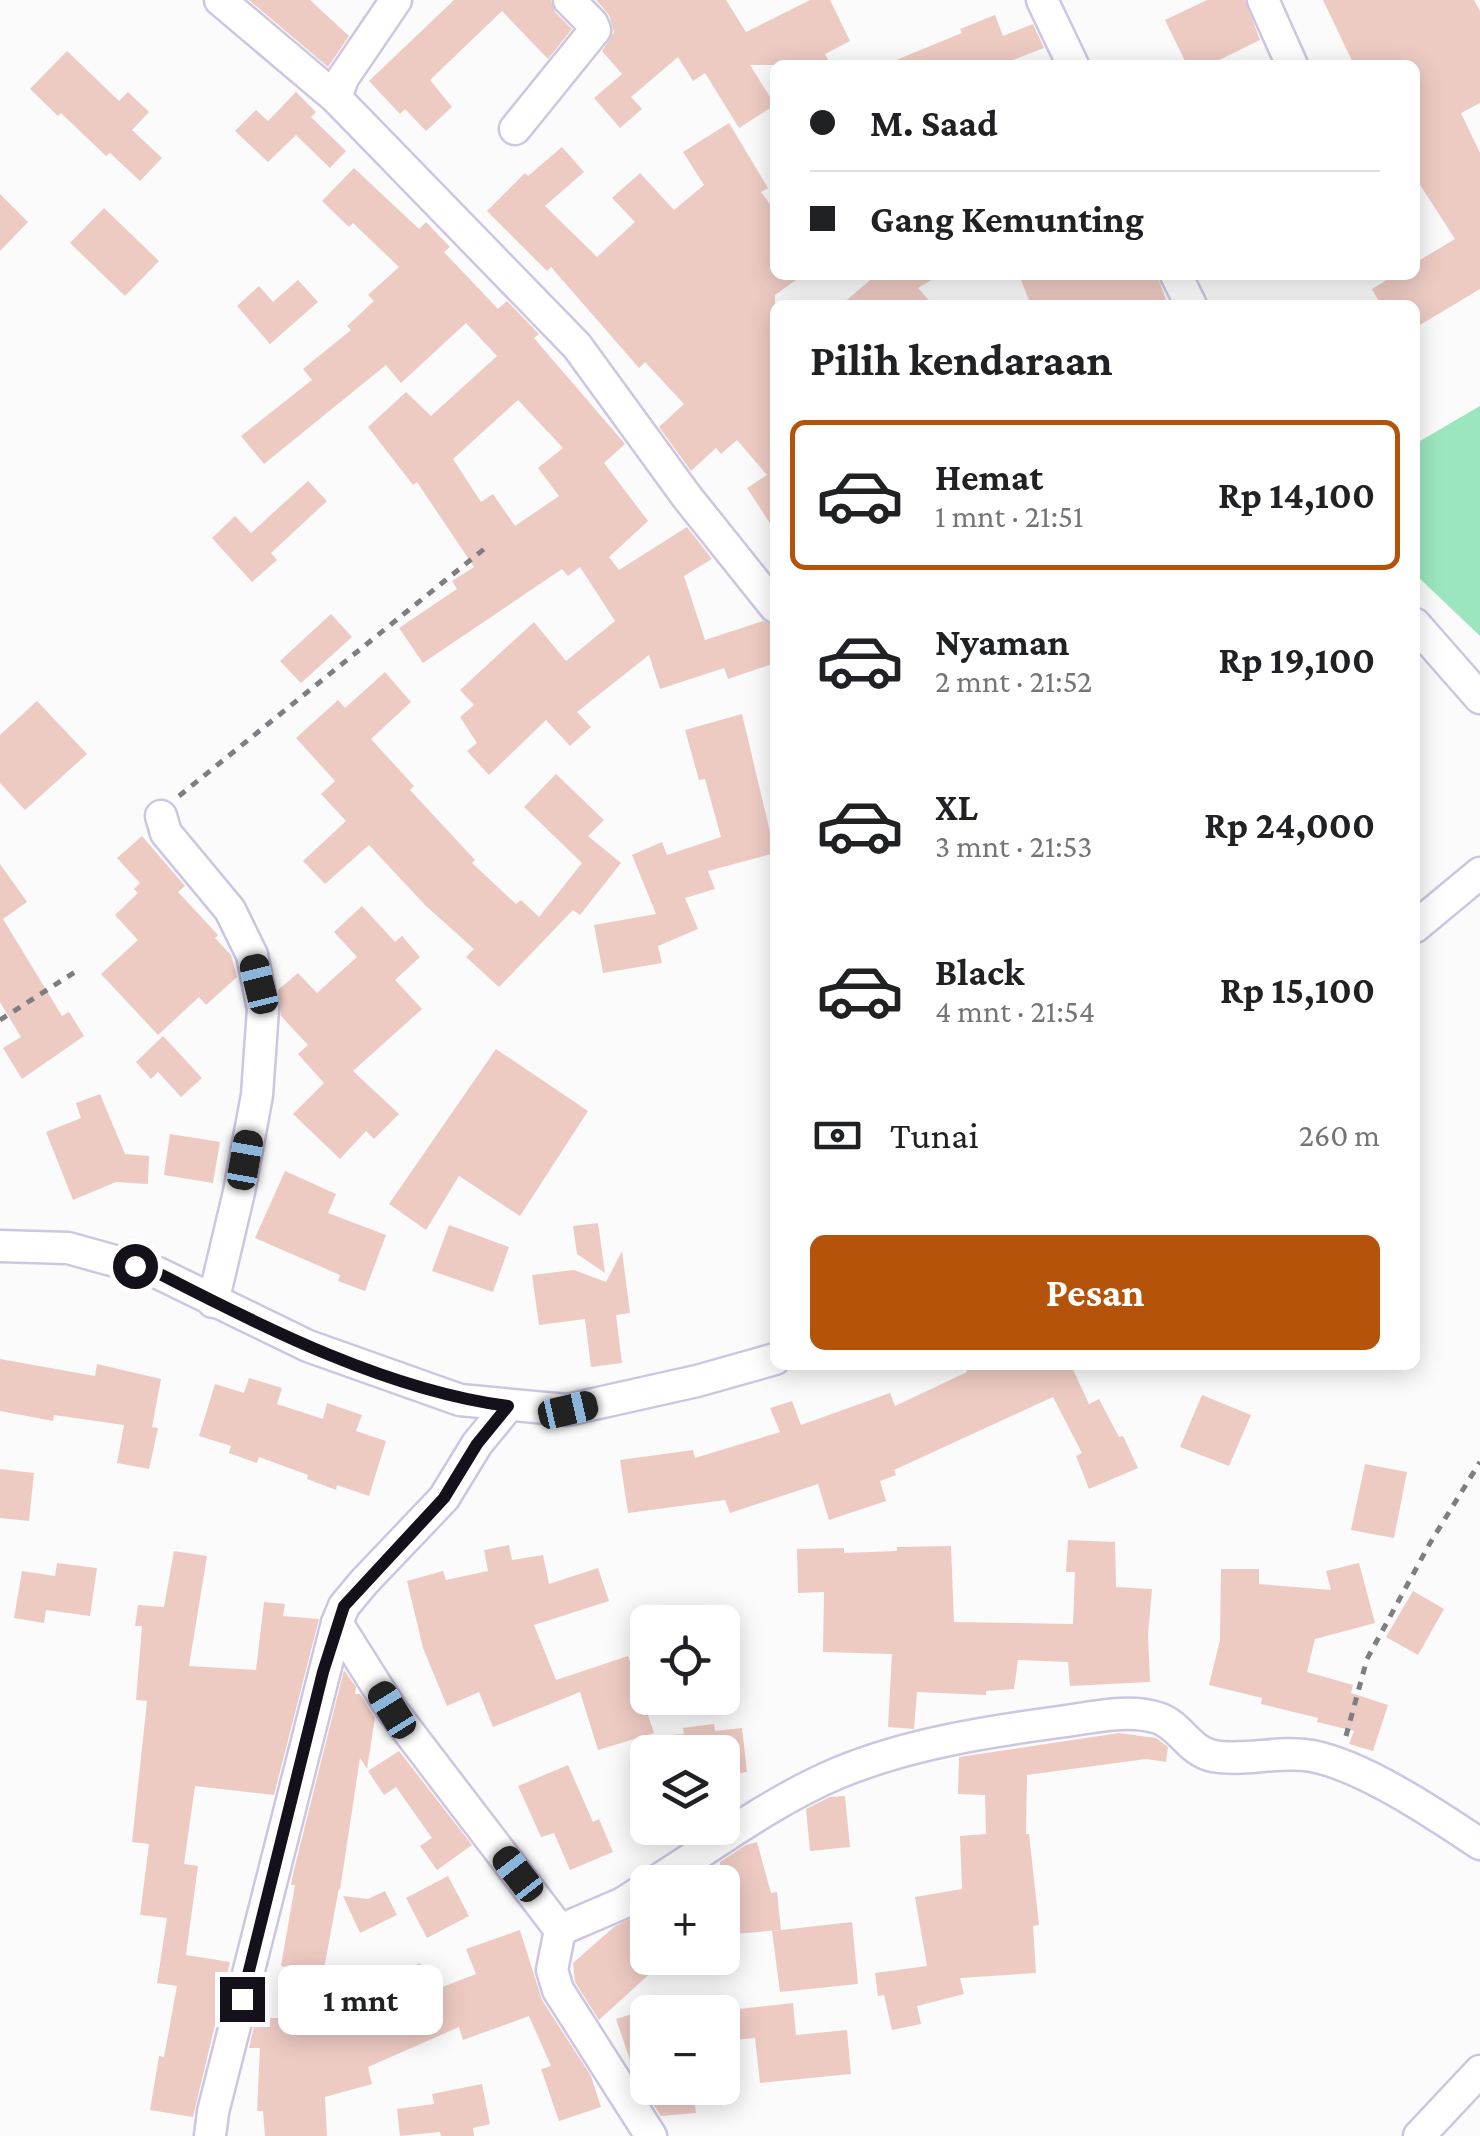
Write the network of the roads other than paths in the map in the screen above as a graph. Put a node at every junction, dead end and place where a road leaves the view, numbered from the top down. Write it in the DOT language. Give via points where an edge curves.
graph roads {
  1 [pos="220,0"];
  2 [pos="396,0"];
  3 [pos="568,0"];
  4 [pos="1042,0"];
  5 [pos="1263,0"];
  6 [pos="1071,60"];
  7 [pos="1290,60"];
  8 [pos="336,98"];
  9 [pos="515,130"];
  10 [pos="770,601"];
  11 [pos="1420,630"];
  12 [pos="1480,698"];
  13 [pos="162,816"];
  14 [pos="1480,874"];
  15 [pos="1420,923"];
  16 [pos="0,1246"];
  17 [pos="213,1302"];
  18 [pos="770,1360"];
  19 [pos="508,1406"];
  20 [pos="337,1623"];
  21 [pos="1480,1844"];
  22 [pos="682,1865"];
  23 [pos="630,1899"];
  24 [pos="560,1930"];
  25 [pos="1480,2071"];
  26 [pos="210,2136"];
  27 [pos="651,2136"];
  28 [pos="1419,2136"];
  1 -- 8 [label="street"];
  2 -- 8 [label="street"];
  3 -- 9 [label="street" via="592,23 592,38"];
  4 -- 6 [label="street"];
  5 -- 7 [label="street"];
  8 -- 10 [label="street" via="576,346"];
  11 -- 12 [label="street"];
  13 -- 17 [label="street" via="166,833 230,910 252,955 263,1010 257,1094"];
  14 -- 15 [label="street"];
  16 -- 17 [label="street" via="68,1248 112,1259 158,1273"];
  17 -- 19 [label="street" via="427,1389"];
  18 -- 19 [label="street" via="568,1410"];
  19 -- 20 [label="street" via="444,1498 364,1582"];
  20 -- 24 [label="street" via="392,1710"];
  20 -- 26 [label="street"];
  21 -- 22 [label="street" via="1338,1764 1291,1754 1213,1756 1159,1718 1136,1714 918,1747 838,1773"];
  23 -- 24 [label="street"];
  24 -- 27 [label="street" via="552,1970 558,1990"];
  25 -- 28 [label="street"];
}
